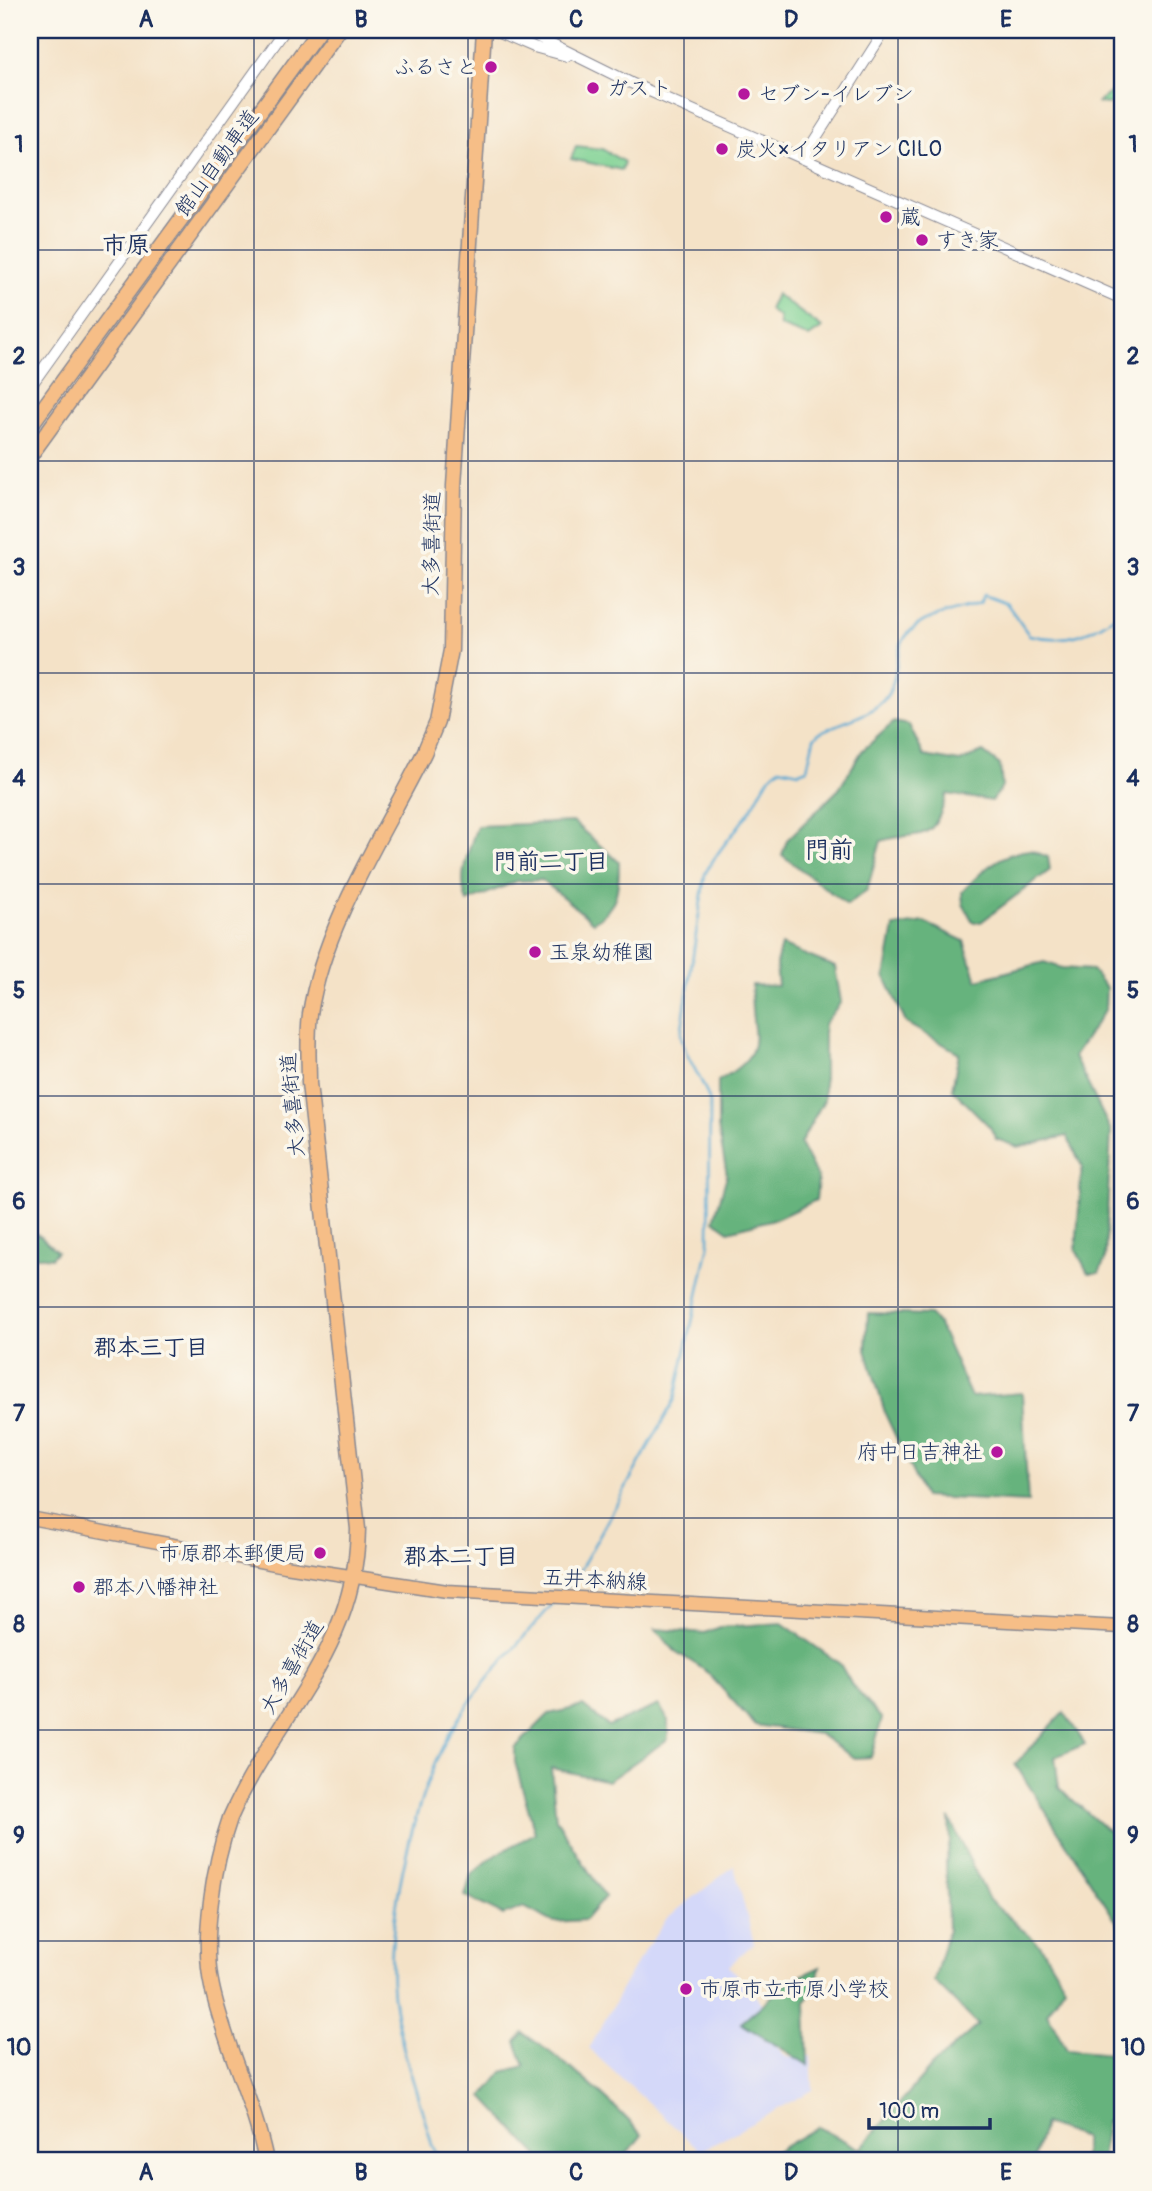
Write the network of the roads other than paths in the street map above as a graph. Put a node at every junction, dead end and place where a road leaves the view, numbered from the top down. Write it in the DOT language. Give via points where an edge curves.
graph roads {
  1 [pos="285,30"];
  2 [pos="319,30"];
  3 [pos="339,30"];
  4 [pos="484,30"];
  5 [pos="495,30"];
  6 [pos="524,30"];
  7 [pos="885,30"];
  8 [pos="587,62"];
  9 [pos="803,158"];
  10 [pos="1122,299"];
  11 [pos="30,387"];
  12 [pos="30,426"];
  13 [pos="30,456"];
  14 [pos="30,1518"];
  15 [pos="355,1578"];
  16 [pos="1122,1628"];
  17 [pos="266,2161"];
  1 -- 11 [label="street"];
  2 -- 12 [label="highway, 館山自動車道"];
  3 -- 13 [label="highway, 館山自動車道"];
  4 -- 15 [label="highway, 大多喜街道" via="454,479 453,630 448,671 437,722 424,753 328,946 309,1031 309,1083 358,1529"];
  5 -- 8 [label="street"];
  6 -- 8 [label="street"];
  7 -- 9 [label="street"];
  8 -- 9 [label="street"];
  9 -- 10 [label="street"];
  14 -- 15 [label="main road, 五井本納線"];
  15 -- 16 [label="main road, 五井本納線" via="477,1594"];
  15 -- 17 [label="highway, 大多喜街道" via="335,1637 234,1809 217,1870 209,1936 211,1984 253,2107"];
}
